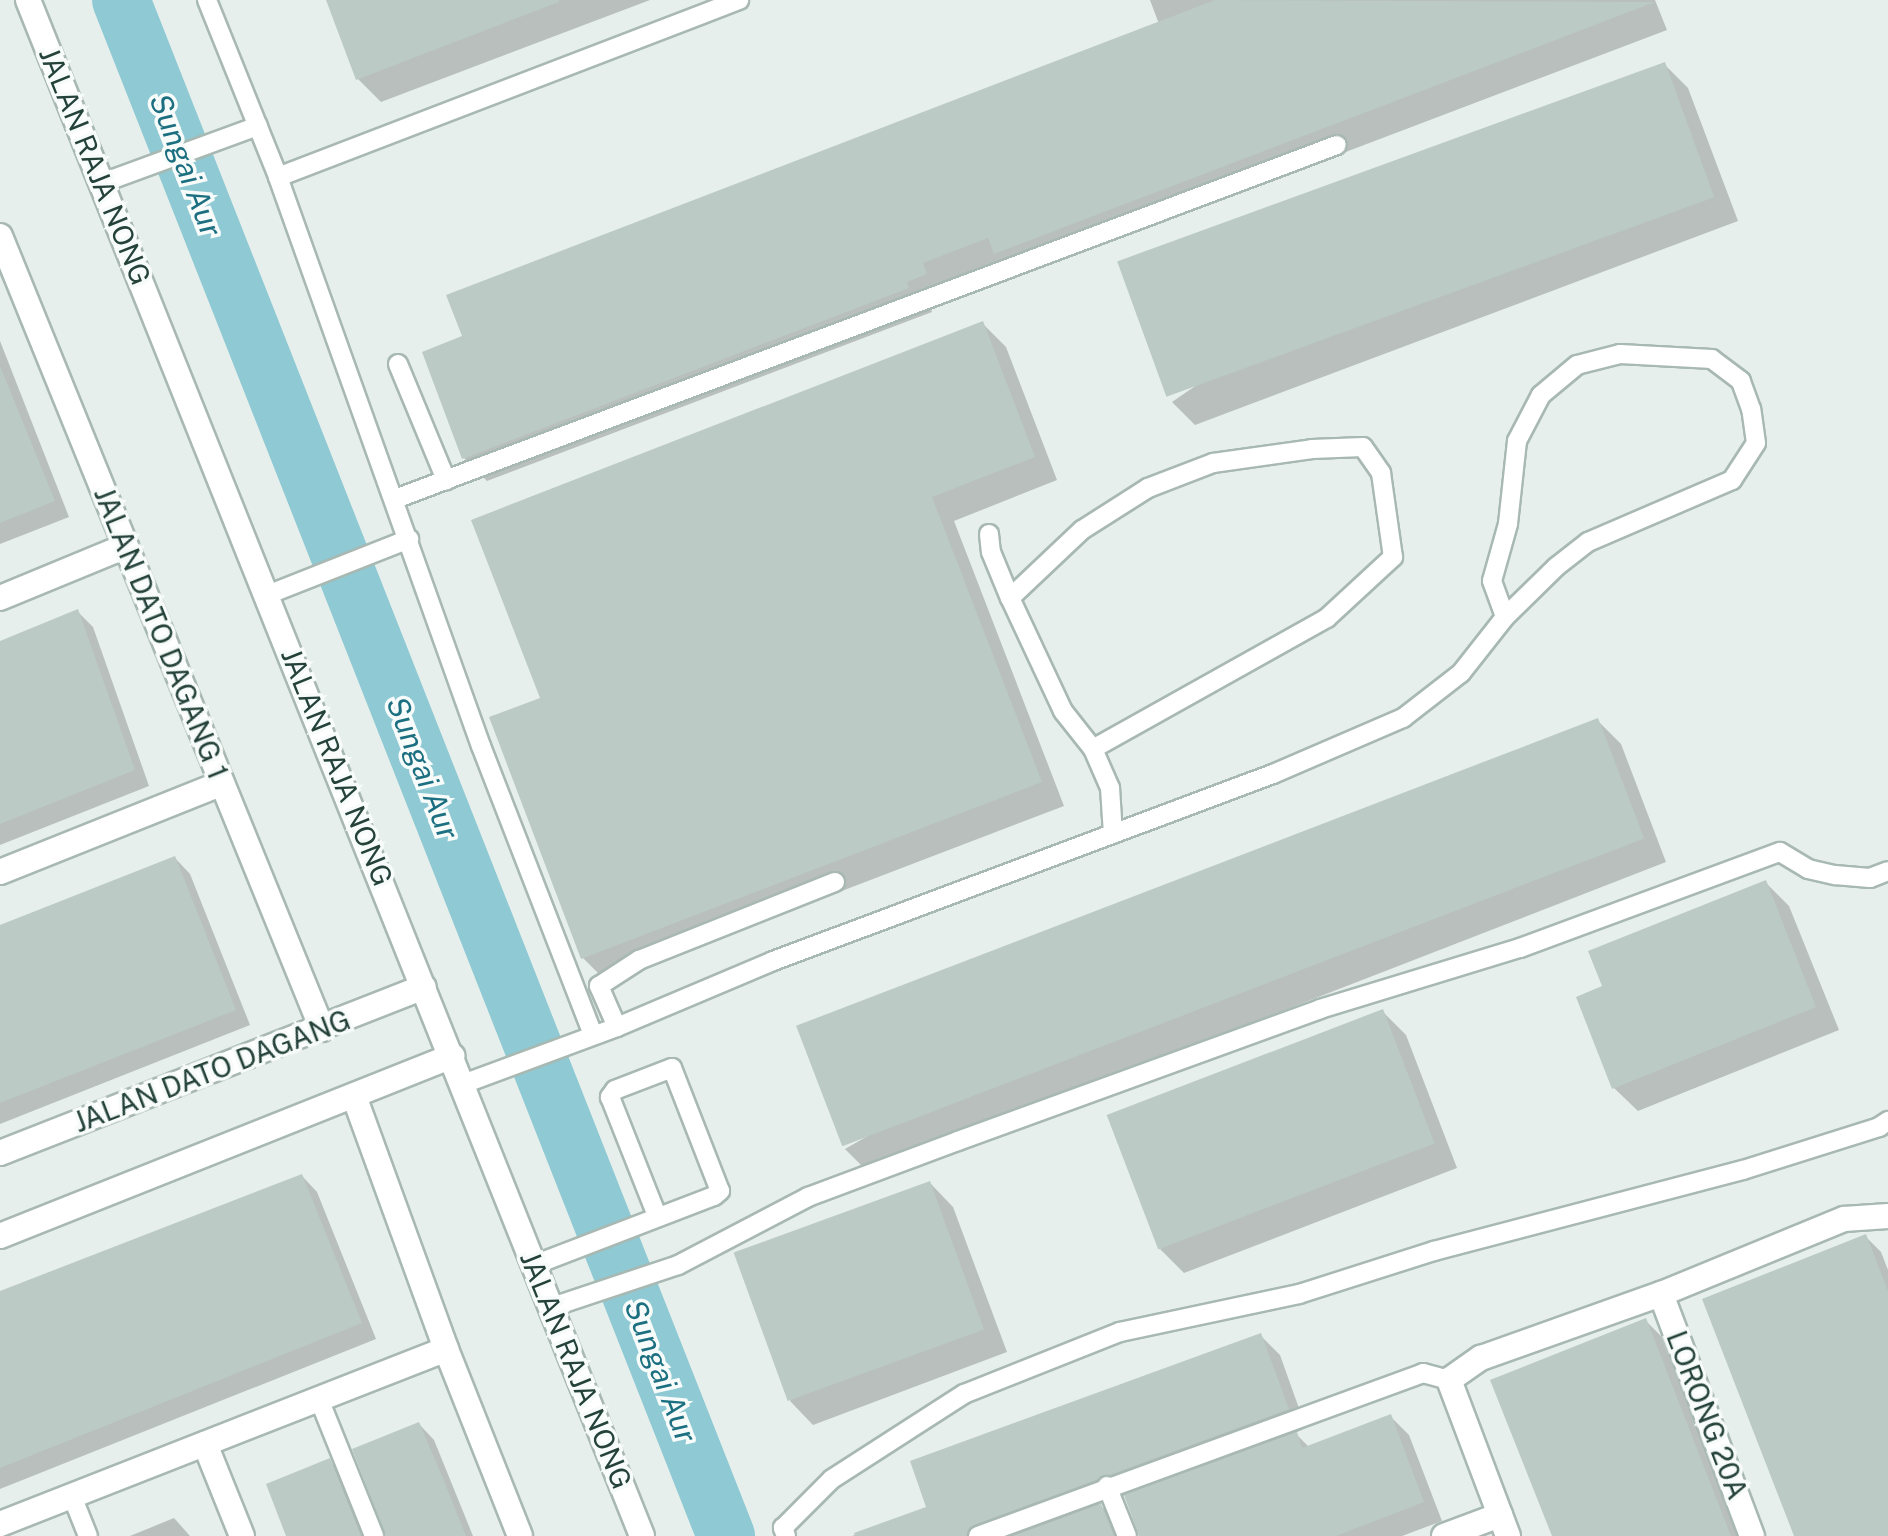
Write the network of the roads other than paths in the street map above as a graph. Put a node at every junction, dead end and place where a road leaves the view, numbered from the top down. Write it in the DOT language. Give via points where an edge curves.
graph roads {
  1 [pos="28,0"];
  2 [pos="207,0"];
  3 [pos="739,0"];
  4 [pos="258,126"];
  5 [pos="1337,145"];
  6 [pos="278,177"];
  7 [pos="102,183"];
  8 [pos="0,236"];
  9 [pos="398,364"];
  10 [pos="446,480"];
  11 [pos="395,499"];
  12 [pos="989,534"];
  13 [pos="409,539"];
  14 [pos="126,546"];
  15 [pos="267,595"];
  16 [pos="0,598"];
  17 [pos="1010,598"];
  18 [pos="1505,617"];
  19 [pos="1093,749"];
  20 [pos="222,783"];
  21 [pos="1113,834"];
  22 [pos="1888,871"];
  23 [pos="0,872"];
  24 [pos="835,882"];
  25 [pos="599,986"];
  26 [pos="424,987"];
  27 [pos="580,1000"];
  28 [pos="617,1027"];
  29 [pos="322,1029"];
  30 [pos="593,1035"];
  31 [pos="453,1056"];
  32 [pos="463,1084"];
  33 [pos="354,1096"];
  34 [pos="1888,1121"];
  35 [pos="0,1153"];
  36 [pos="657,1216"];
  37 [pos="1888,1216"];
  38 [pos="0,1236"];
  39 [pos="534,1265"];
  40 [pos="1661,1294"];
  41 [pos="552,1307"];
  42 [pos="446,1349"];
  43 [pos="1449,1380"];
  44 [pos="319,1399"];
  45 [pos="205,1444"];
  46 [pos="1107,1486"];
  47 [pos="72,1496"];
  48 [pos="0,1524"];
  49 [pos="1504,1525"];
  50 [pos="88,1536"];
  51 [pos="242,1536"];
  52 [pos="374,1536"];
  53 [pos="520,1536"];
  54 [pos="642,1536"];
  55 [pos="786,1536"];
  56 [pos="978,1536"];
  57 [pos="1127,1536"];
  58 [pos="1444,1536"];
  59 [pos="1752,1536"];
  1 -- 7 [label="street, JALAN RAJA NONG"];
  2 -- 4 [label="lane"];
  3 -- 6 [label="lane"];
  4 -- 6 [label="lane"];
  4 -- 7 [label="lane"];
  5 -- 10 [label="lane"];
  6 -- 11 [label="lane"];
  7 -- 15 [label="street, JALAN RAJA NONG"];
  8 -- 14 [label="street, JALAN DATO DAGANG 1"];
  9 -- 10 [label="lane"];
  10 -- 11 [label="lane"];
  11 -- 13 [label="lane"];
  12 -- 17 [label="lane"];
  13 -- 15 [label="lane"];
  13 -- 27 [label="lane" via="481,746"];
  14 -- 16 [label="street"];
  14 -- 20 [label="street, JALAN DATO DAGANG 1"];
  15 -- 26 [label="street, JALAN RAJA NONG"];
  17 -- 19 [label="lane" via="1057,700"];
  17 -- 19 [label="lane" via="1082,530 1148,488 1213,463 1363,447 1381,473 1393,557 1327,618"];
  18 -- 18 [label="lane" via="1588,542 1732,480 1756,443 1741,381 1712,359 1620,354 1577,365 1541,395 1517,441 1508,524 1492,581"];
  18 -- 21 [label="lane" via="1461,673 1403,718"];
  19 -- 21 [label="lane" via="1110,788"];
  20 -- 23 [label="street"];
  20 -- 29 [label="street, JALAN DATO DAGANG 1"];
  21 -- 28 [label="lane" via="773,961"];
  22 -- 41 [label="lane" via="1870,878 1835,875 1808,869 1780,852 1520,948 1320,1009 808,1197 678,1265"];
  24 -- 25 [label="lane" via="639,960"];
  25 -- 27 [label="lane"];
  25 -- 28 [label="lane"];
  26 -- 29 [label="street, JALAN DATO DAGANG"];
  26 -- 31 [label="street, JALAN RAJA NONG"];
  27 -- 30 [label="lane"];
  28 -- 30 [label="lane"];
  29 -- 35 [label="street, JALAN DATO DAGANG"];
  30 -- 32 [label="lane"];
  31 -- 32 [label="street, JALAN RAJA NONG"];
  31 -- 33 [label="street"];
  32 -- 39 [label="street, JALAN RAJA NONG"];
  33 -- 38 [label="street"];
  33 -- 42 [label="street"];
  34 -- 55 [label="lane" via="1743,1170 1434,1251 1299,1294 1120,1332 964,1394 832,1479 783,1528"];
  36 -- 36 [label="lane" via="610,1097 615,1090 672,1068 720,1191"];
  36 -- 39 [label="lane"];
  37 -- 40 [label="street" via="1844,1219"];
  39 -- 41 [label="street, JALAN RAJA NONG"];
  40 -- 43 [label="street" via="1481,1358"];
  40 -- 59 [label="street, LORONG 20A"];
  41 -- 54 [label="street, JALAN RAJA NONG"];
  42 -- 44 [label="street"];
  42 -- 53 [label="street"];
  43 -- 46 [label="lane" via="1423,1373"];
  43 -- 49 [label="street"];
  44 -- 45 [label="street"];
  44 -- 52 [label="lane"];
  45 -- 47 [label="street"];
  45 -- 51 [label="street"];
  46 -- 56 [label="lane"];
  46 -- 57 [label="lane"];
  47 -- 48 [label="street"];
  47 -- 50 [label="lane"];
  49 -- 58 [label="street"];
}
